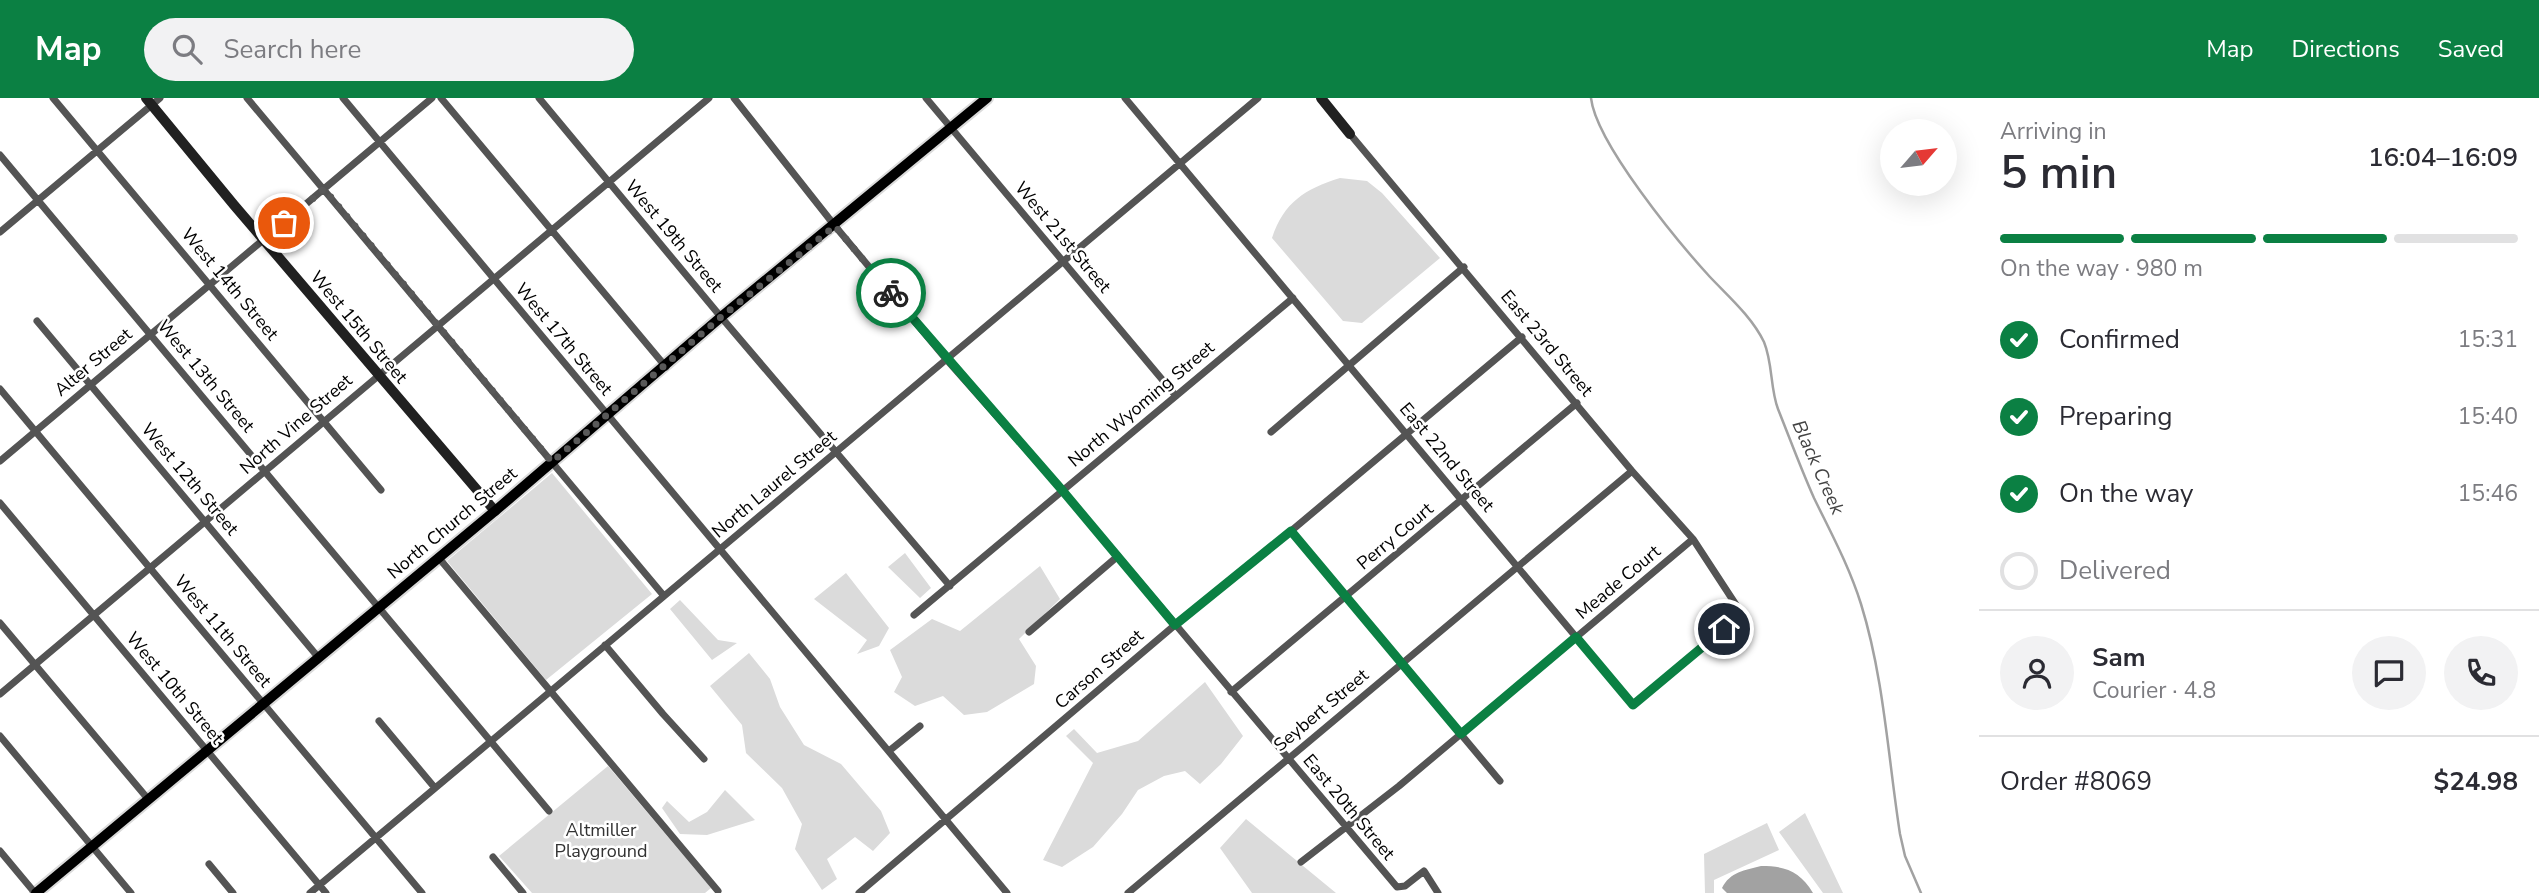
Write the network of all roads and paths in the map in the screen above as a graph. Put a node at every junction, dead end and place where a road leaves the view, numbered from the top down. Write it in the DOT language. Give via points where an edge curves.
graph roads {
  1 [pos="53,98"];
  2 [pos="247,98"];
  3 [pos="342,98"];
  4 [pos="432,98"];
  5 [pos="441,98"];
  6 [pos="539,98"];
  7 [pos="709,98"];
  8 [pos="734,98"];
  9 [pos="926,98"];
  10 [pos="987,98"];
  11 [pos="1125,98"];
  12 [pos="1258,98"];
  13 [pos="1321,98"];
  14 [pos="152,100"];
  15 [pos="951,128"];
  16 [pos="1350,134"];
  17 [pos="379,142"];
  18 [pos="97,152"];
  19 [pos="0,155"];
  20 [pos="1181,163"];
  21 [pos="609,183"];
  22 [pos="324,189"];
  23 [pos="37,200"];
  24 [pos="835,226"];
  25 [pos="552,231"];
  26 [pos="0,232"];
  27 [pos="264,240"];
  28 [pos="1063,261"];
  29 [pos="1464,267"];
  30 [pos="494,279"];
  31 [pos="210,285"];
  32 [pos="1293,298"];
  33 [pos="721,317"];
  34 [pos="37,321"];
  35 [pos="439,326"];
  36 [pos="150,335"];
  37 [pos="1522,337"];
  38 [pos="946,359"];
  39 [pos="1350,366"];
  40 [pos="666,367"];
  41 [pos="378,374"];
  42 [pos="90,385"];
  43 [pos="0,389"];
  44 [pos="1175,396"];
  45 [pos="1577,403"];
  46 [pos="608,415"];
  47 [pos="324,422"];
  48 [pos="35,431"];
  49 [pos="1271,432"];
  50 [pos="1406,434"];
  51 [pos="836,453"];
  52 [pos="0,461"];
  53 [pos="552,462"];
  54 [pos="1632,471"];
  55 [pos="265,472"];
  56 [pos="382,490"];
  57 [pos="1062,490"];
  58 [pos="1462,500"];
  59 [pos="0,503"];
  60 [pos="495,511"];
  61 [pos="205,522"];
  62 [pos="1291,531"];
  63 [pos="1693,539"];
  64 [pos="720,549"];
  65 [pos="1118,556"];
  66 [pos="438,557"];
  67 [pos="1517,567"];
  68 [pos="150,568"];
  69 [pos="950,586"];
  70 [pos="664,596"];
  71 [pos="1346,597"];
  72 [pos="378,607"];
  73 [pos="94,615"];
  74 [pos="914,615"];
  75 [pos="0,623"];
  76 [pos="1175,625"];
  77 [pos="1030,632"];
  78 [pos="1576,637"];
  79 [pos="605,645"];
  80 [pos="318,657"];
  81 [pos="1402,664"];
  82 [pos="35,665"];
  83 [pos="551,691"];
  84 [pos="1231,692"];
  85 [pos="0,694"];
  86 [pos="263,703"];
  87 [pos="1633,705"];
  88 [pos="379,721"];
  89 [pos="920,726"];
  90 [pos="1461,734"];
  91 [pos="0,736"];
  92 [pos="491,742"];
  93 [pos="207,750"];
  94 [pos="889,751"];
  95 [pos="704,759"];
  96 [pos="1288,759"];
  97 [pos="1500,781"];
  98 [pos="435,788"];
  99 [pos="148,799"];
  100 [pos="548,811"];
  101 [pos="946,820"];
  102 [pos="1345,826"];
  103 [pos="376,838"];
  104 [pos="92,846"];
  105 [pos="0,851"];
  106 [pos="493,857"];
  107 [pos="1301,862"];
  108 [pos="209,864"];
  109 [pos="320,885"];
  110 [pos="718,891"];
  111 [pos="35,893"];
  112 [pos="131,893"];
  113 [pos="233,893"];
  114 [pos="310,893"];
  115 [pos="326,893"];
  116 [pos="422,893"];
  117 [pos="523,893"];
  118 [pos="859,893"];
  119 [pos="1007,893"];
  120 [pos="1128,893"];
  121 [pos="1438,893"];
  1 -- 18 [label="street, West 14th Street"];
  2 -- 22 [label="street"];
  3 -- 17 [label="street, West 17th Street"];
  4 -- 17 [label="street, Alter Street"];
  5 -- 25 [label="street"];
  6 -- 21 [label="street, West 19th Street"];
  7 -- 21 [label="street, North Vine Street"];
  8 -- 24 [label="street, East 20th Street"];
  9 -- 15 [label="street, West 21st Street"];
  10 -- 15 [label="main road, North Church Street"];
  11 -- 20 [label="street, East 22nd Street"];
  12 -- 20 [label="street, North Laurel Street"];
  13 -- 16 [label="main road, East 23rd Street"];
  14 -- 18 [label="street"];
  14 -- 27 [label="main road, West 15th Street"];
  15 -- 24 [label="main road, North Church Street"];
  15 -- 28 [label="street, West 21st Street"];
  16 -- 29 [label="street, East 23rd Street"];
  17 -- 22 [label="street, Alter Street"];
  17 -- 30 [label="street, West 17th Street"];
  18 -- 23 [label="street"];
  18 -- 31 [label="street, West 14th Street"];
  19 -- 23 [label="street, West 13th Street"];
  20 -- 28 [label="street, North Laurel Street"];
  20 -- 32 [label="street, East 22nd Street"];
  21 -- 25 [label="street, North Vine Street"];
  21 -- 33 [label="street, West 19th Street"];
  22 -- 27 [label="street, Alter Street"];
  22 -- 35 [label="street"];
  23 -- 26 [label="street"];
  23 -- 36 [label="street, West 13th Street"];
  24 -- 33 [label="main road, North Church Street"];
  24 -- 38 [label="street, East 20th Street"];
  25 -- 30 [label="street, North Vine Street"];
  25 -- 40 [label="street"];
  27 -- 31 [label="street, Alter Street"];
  27 -- 41 [label="main road, West 15th Street"];
  28 -- 38 [label="street, North Laurel Street"];
  28 -- 44 [label="street, West 21st Street"];
  29 -- 37 [label="street, East 23rd Street"];
  29 -- 39 [label="street"];
  30 -- 35 [label="street, North Vine Street"];
  30 -- 46 [label="street, West 17th Street"];
  31 -- 36 [label="street, Alter Street"];
  31 -- 47 [label="street, West 14th Street"];
  32 -- 39 [label="street, East 22nd Street"];
  32 -- 44 [label="street, North Wyoming Street"];
  33 -- 40 [label="main road, North Church Street"];
  33 -- 51 [label="street, West 19th Street"];
  34 -- 42 [label="street, West 12th Street"];
  35 -- 41 [label="street, North Vine Street"];
  35 -- 53 [label="street"];
  36 -- 42 [label="street, Alter Street"];
  36 -- 55 [label="street, West 13th Street"];
  37 -- 45 [label="street, East 23rd Street"];
  37 -- 50 [label="street, Carson Street"];
  38 -- 51 [label="street, North Laurel Street"];
  38 -- 57 [label="street, East 20th Street"];
  39 -- 49 [label="street"];
  39 -- 50 [label="street, East 22nd Street"];
  40 -- 46 [label="main road, North Church Street"];
  41 -- 47 [label="street, North Vine Street"];
  41 -- 60 [label="main road, West 15th Street"];
  42 -- 48 [label="street, Alter Street"];
  42 -- 61 [label="street, West 12th Street"];
  43 -- 48 [label="street, West 11th Street"];
  44 -- 57 [label="street, North Wyoming Street"];
  45 -- 54 [label="street, East 23rd Street"];
  45 -- 58 [label="street, Perry Court"];
  46 -- 53 [label="main road, North Church Street"];
  46 -- 64 [label="street, West 17th Street"];
  47 -- 55 [label="street, North Vine Street"];
  47 -- 56 [label="street, West 14th Street"];
  48 -- 52 [label="street, Alter Street"];
  48 -- 68 [label="street, West 11th Street"];
  50 -- 58 [label="street, East 22nd Street"];
  50 -- 62 [label="street, Carson Street"];
  51 -- 64 [label="street, North Laurel Street"];
  51 -- 69 [label="street, West 19th Street"];
  53 -- 60 [label="main road, North Church Street"];
  53 -- 70 [label="street"];
  54 -- 63 [label="street, East 23rd Street"];
  54 -- 67 [label="street, Seybert Street"];
  55 -- 61 [label="street, North Vine Street"];
  55 -- 72 [label="street, West 13th Street"];
  57 -- 65 [label="street, East 20th Street"];
  57 -- 69 [label="street, North Wyoming Street"];
  58 -- 67 [label="street, East 22nd Street"];
  58 -- 71 [label="street, Perry Court"];
  59 -- 73 [label="street, West 10th Street"];
  60 -- 66 [label="main road, North Church Street"];
  61 -- 68 [label="street, North Vine Street"];
  61 -- 80 [label="street, West 12th Street"];
  62 -- 71 [label="street"];
  62 -- 76 [label="street, Carson Street"];
  63 -- 78 [label="street, Meade Court"];
  63 -- 87 [label="street, East 23rd Street" via="1742,614"];
  64 -- 70 [label="street, North Laurel Street"];
  64 -- 94 [label="street, West 17th Street"];
  65 -- 76 [label="street, East 20th Street"];
  65 -- 77 [label="street"];
  66 -- 72 [label="main road, North Church Street"];
  66 -- 83 [label="street"];
  67 -- 78 [label="street, East 22nd Street"];
  67 -- 81 [label="street, Seybert Street"];
  68 -- 73 [label="street, North Vine Street"];
  68 -- 86 [label="street, West 11th Street"];
  69 -- 74 [label="street, North Wyoming Street"];
  70 -- 79 [label="street, North Laurel Street"];
  71 -- 81 [label="street"];
  71 -- 84 [label="street, Perry Court"];
  72 -- 80 [label="main road, North Church Street"];
  72 -- 92 [label="street, West 13th Street"];
  73 -- 82 [label="street, North Vine Street"];
  73 -- 93 [label="street, West 10th Street"];
  75 -- 82 [label="street"];
  76 -- 84 [label="street, East 20th Street"];
  76 -- 101 [label="street, Carson Street"];
  78 -- 87 [label="street, East 22nd Street"];
  78 -- 90 [label="street, Meade Court"];
  79 -- 83 [label="street, North Laurel Street"];
  79 -- 95 [label="street"];
  80 -- 86 [label="main road, North Church Street"];
  81 -- 90 [label="street"];
  81 -- 96 [label="street, Seybert Street"];
  82 -- 85 [label="street, North Vine Street"];
  82 -- 99 [label="street"];
  83 -- 92 [label="street, North Laurel Street"];
  83 -- 110 [label="street"];
  84 -- 96 [label="street, East 20th Street"];
  86 -- 93 [label="main road, North Church Street"];
  86 -- 103 [label="street, West 11th Street"];
  88 -- 98 [label="street"];
  89 -- 94 [label="street"];
  90 -- 97 [label="street"];
  90 -- 102 [label="street, Meade Court"];
  91 -- 104 [label="street"];
  92 -- 98 [label="street, North Laurel Street"];
  92 -- 100 [label="street, West 13th Street"];
  93 -- 99 [label="main road, North Church Street"];
  93 -- 109 [label="street, West 10th Street"];
  94 -- 101 [label="street, West 17th Street"];
  96 -- 102 [label="street, East 20th Street"];
  96 -- 120 [label="street, Seybert Street"];
  98 -- 103 [label="street, North Laurel Street"];
  99 -- 104 [label="main road, North Church Street"];
  101 -- 118 [label="street, Carson Street"];
  101 -- 119 [label="street, West 17th Street"];
  102 -- 107 [label="street, Meade Court"];
  102 -- 121 [label="street, East 20th Street" via="1397,887 1405,887 1424,871"];
  103 -- 109 [label="street, North Laurel Street"];
  103 -- 116 [label="street, West 11th Street"];
  104 -- 111 [label="main road, North Church Street"];
  104 -- 112 [label="street"];
  105 -- 111 [label="street"];
  106 -- 117 [label="street"];
  108 -- 113 [label="street"];
  109 -- 114 [label="street, North Laurel Street"];
  109 -- 115 [label="street, West 10th Street"];
}
